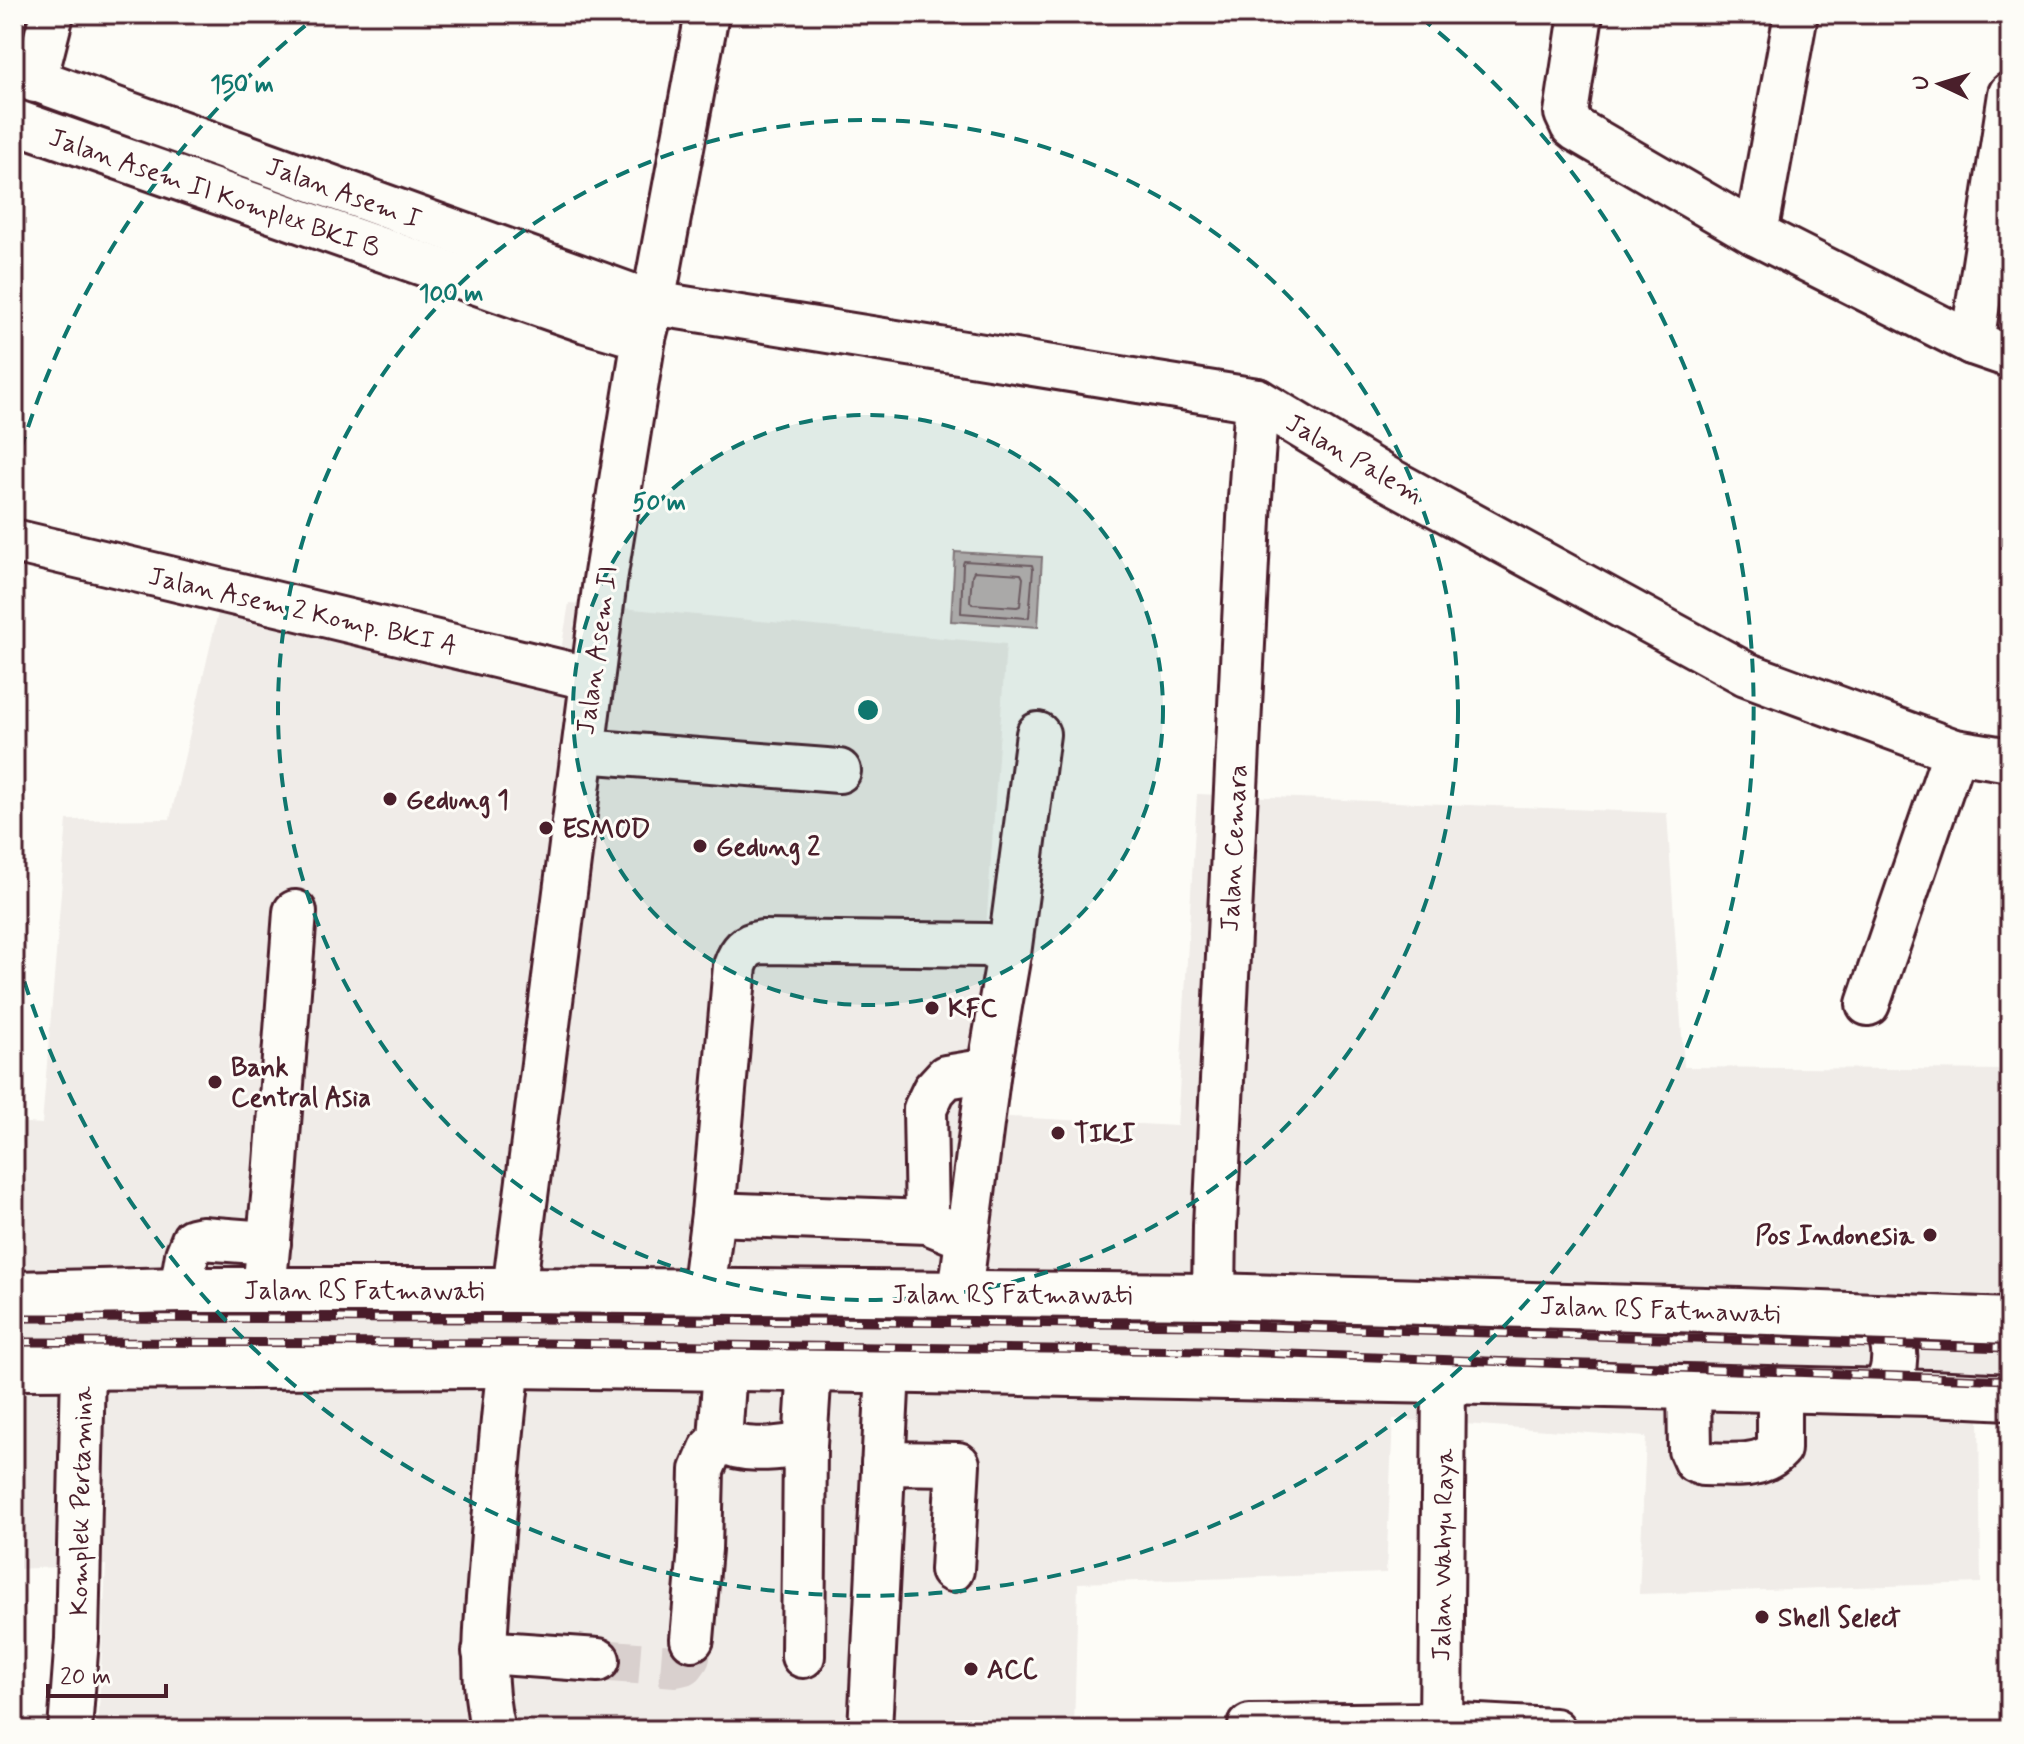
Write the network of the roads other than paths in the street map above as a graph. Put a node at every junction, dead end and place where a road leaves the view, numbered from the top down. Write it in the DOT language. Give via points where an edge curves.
graph roads {
  1 [pos="52,14"];
  2 [pos="707,14"];
  3 [pos="1581,14"];
  4 [pos="1796,14"];
  5 [pos="24,76"];
  6 [pos="2010,94"];
  7 [pos="14,121"];
  8 [pos="1756,234"];
  9 [pos="648,321"];
  10 [pos="1991,350"];
  11 [pos="1257,400"];
  12 [pos="14,541"];
  13 [pos="592,679"];
  14 [pos="1038,734"];
  15 [pos="583,751"];
  16 [pos="1955,751"];
  17 [pos="2010,760"];
  18 [pos="839,771"];
  19 [pos="295,912"];
  20 [pos="1009,954"];
  21 [pos="1868,1004"];
  22 [pos="989,1070"];
  23 [pos="713,1214"];
  24 [pos="927,1222"];
  25 [pos="966,1238"];
  26 [pos="269,1243"];
  27 [pos="181,1290"];
  28 [pos="264,1290"];
  29 [pos="514,1290"];
  30 [pos="703,1292"];
  31 [pos="960,1293"];
  32 [pos="14,1294"];
  33 [pos="1214,1296"];
  34 [pos="1876,1317"];
  35 [pos="1940,1319"];
  36 [pos="2010,1321"];
  37 [pos="509,1365"];
  38 [pos="14,1367"];
  39 [pos="83,1367"];
  40 [pos="725,1368"];
  41 [pos="810,1369"];
  42 [pos="888,1370"];
  43 [pos="1444,1381"];
  44 [pos="1689,1387"];
  45 [pos="1779,1390"];
  46 [pos="1879,1392"];
  47 [pos="1930,1393"];
  48 [pos="2010,1397"];
  49 [pos="720,1440"];
  50 [pos="805,1445"];
  51 [pos="883,1463"];
  52 [pos="952,1570"];
  53 [pos="692,1639"];
  54 [pos="484,1652"];
  55 [pos="803,1656"];
  56 [pos="598,1660"];
  57 [pos="1441,1727"];
  58 [pos="70,1730"];
  59 [pos="493,1730"];
  60 [pos="870,1730"];
  61 [pos="1250,1730"];
  62 [pos="1554,1730"];
  1 -- 5 [label="street, Jalan Asem I"];
  2 -- 9 [label="street, Jalan Asem II"];
  3 -- 8 [label="street" via="1566,113 1572,126"];
  4 -- 8 [label="street"];
  5 -- 9 [label="street, Jalan Asem I"];
  6 -- 10 [label="street"];
  7 -- 9 [label="street, Jalan Asem II Komplex BKI B" via="586,321"];
  8 -- 10 [label="street"];
  9 -- 11 [label="street, Jalan Palem"];
  9 -- 13 [label="street, Jalan Asem II"];
  11 -- 16 [label="street, Jalan Palem" via="1386,478 1746,674"];
  11 -- 33 [label="street, Jalan Cemara"];
  12 -- 13 [label="street, Jalan Asem 2 Komp. BKI A"];
  13 -- 15 [label="street, Jalan Asem II"];
  14 -- 20 [label="street"];
  15 -- 18 [label="street"];
  15 -- 29 [label="street, Jalan Asem II"];
  16 -- 17 [label="street, Jalan Palem"];
  16 -- 21 [label="street"];
  19 -- 26 [label="street"];
  20 -- 22 [label="street"];
  20 -- 23 [label="street" via="988,945 777,942 752,943 739,953"];
  22 -- 24 [label="street" via="946,1077 925,1109"];
  22 -- 25 [label="street"];
  23 -- 24 [label="street"];
  23 -- 30 [label="street"];
  24 -- 25 [label="street"];
  25 -- 31 [label="street"];
  26 -- 27 [label="street" via="193,1240"];
  26 -- 28 [label="street"];
  27 -- 28 [label="main road, Jalan RS Fatmawati"];
  27 -- 32 [label="main road, Jalan RS Fatmawati"];
  28 -- 29 [label="main road, Jalan RS Fatmawati"];
  29 -- 30 [label="main road, Jalan RS Fatmawati"];
  30 -- 31 [label="main road, Jalan RS Fatmawati"];
  31 -- 33 [label="main road, Jalan RS Fatmawati"];
  33 -- 34 [label="main road, Jalan RS Fatmawati"];
  34 -- 35 [label="main road, Jalan RS Fatmawati"];
  34 -- 46 [label="main road" via="1894,1350 1894,1368"];
  35 -- 36 [label="main road, Jalan RS Fatmawati"];
  35 -- 47 [label="main road" via="1925,1332 1918,1355 1920,1378"];
  37 -- 39 [label="main road"];
  37 -- 40 [label="main road"];
  37 -- 54 [label="street"];
  38 -- 39 [label="main road"];
  39 -- 58 [label="street, Komplek Pertamina"];
  40 -- 41 [label="main road"];
  40 -- 49 [label="street"];
  41 -- 42 [label="main road"];
  41 -- 50 [label="street"];
  42 -- 43 [label="main road"];
  42 -- 51 [label="street"];
  43 -- 44 [label="main road"];
  43 -- 57 [label="street, Jalan Wahyu Raya"];
  44 -- 45 [label="main road"];
  44 -- 45 [label="street" via="1690,1450 1703,1464 1759,1464 1771,1458 1779,1449"];
  45 -- 46 [label="main road"];
  46 -- 47 [label="main road"];
  47 -- 48 [label="main road"];
  49 -- 50 [label="street" via="739,1447"];
  49 -- 53 [label="street" via="702,1470"];
  50 -- 55 [label="street"];
  51 -- 52 [label="street" via="958,1464"];
  51 -- 60 [label="street"];
  54 -- 56 [label="street"];
  54 -- 59 [label="street"];
  57 -- 61 [label="street"];
  57 -- 62 [label="street"];
}
